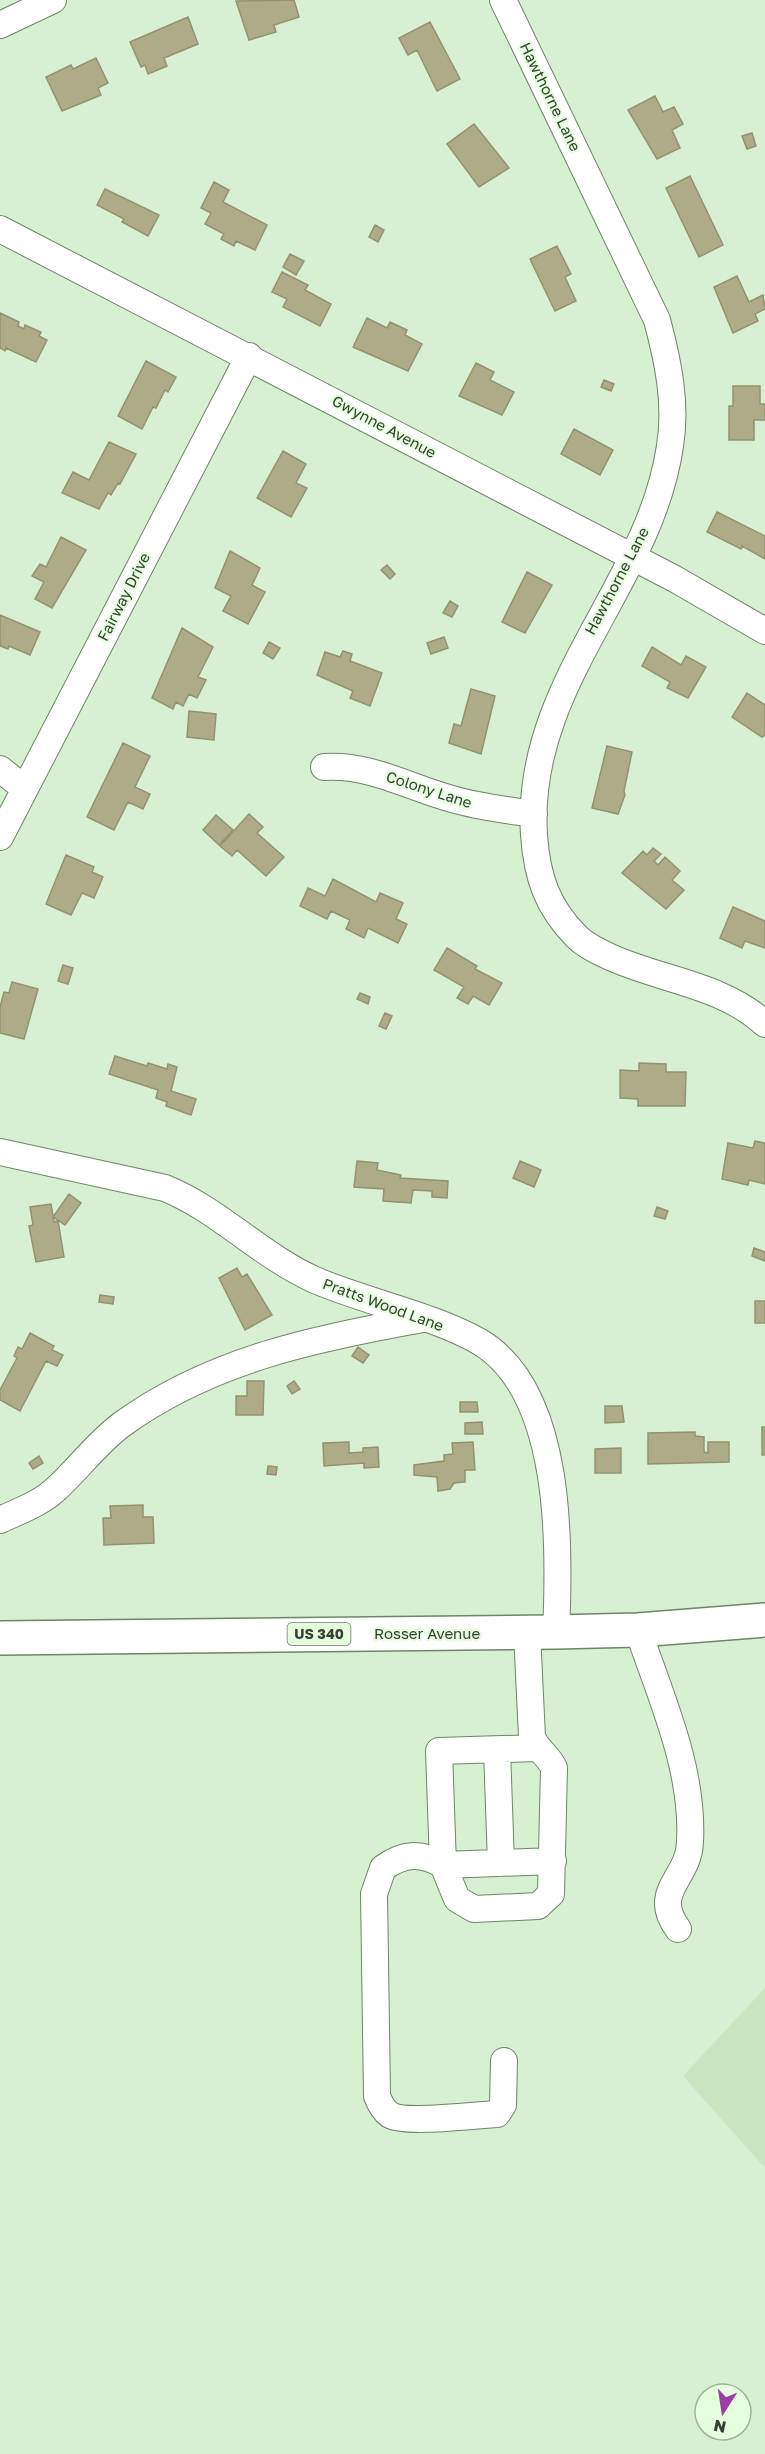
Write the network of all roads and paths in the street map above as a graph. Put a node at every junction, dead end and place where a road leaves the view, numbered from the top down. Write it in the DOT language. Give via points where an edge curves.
graph roads {
  1 [pos="53,0"];
  2 [pos="503,0"];
  3 [pos="0,25"];
  4 [pos="0,229"];
  5 [pos="249,356"];
  6 [pos="633,557"];
  7 [pos="765,631"];
  8 [pos="324,767"];
  9 [pos="0,769"];
  10 [pos="24,788"];
  11 [pos="534,814"];
  12 [pos="0,837"];
  13 [pos="765,1024"];
  14 [pos="0,1152"];
  15 [pos="423,1319"];
  16 [pos="0,1520"];
  17 [pos="765,1620"];
  18 [pos="638,1630"];
  19 [pos="541,1632"];
  20 [pos="0,1638"];
  21 [pos="765,1640"];
  22 [pos="537,1748"];
  23 [pos="497,1750"];
  24 [pos="553,1861"];
  25 [pos="501,1863"];
  26 [pos="443,1865"];
  27 [pos="678,1929"];
  28 [pos="504,2061"];
  1 -- 3 [label="street"];
  2 -- 6 [label="street, Hawthorne Lane" via="657,320 666,354 672,397 670,447 660,487"];
  4 -- 5 [label="street, Gwynne Avenue"];
  5 -- 6 [label="street, Gwynne Avenue"];
  5 -- 10 [label="street, Fairway Drive"];
  6 -- 7 [label="street, Gwynne Avenue"];
  6 -- 11 [label="street, Hawthorne Lane" via="584,644 556,707 545,739"];
  8 -- 11 [label="street, Colony Lane" via="366,769 474,806"];
  9 -- 10 [label="street"];
  10 -- 12 [label="street, Fairway Drive"];
  11 -- 13 [label="street, Hawthorne Lane" via="539,877 556,910 579,939 625,964 741,1006"];
  14 -- 15 [label="street, Pratts Wood Lane" via="165,1188 189,1198 315,1280"];
  15 -- 16 [label="street" via="264,1353 180,1390 119,1427 54,1491"];
  15 -- 19 [label="street, Pratts Wood Lane" via="482,1343 507,1364 526,1391 550,1471 560,1563"];
  17 -- 18 [label="main road, Rosser Avenue / US 340"];
  18 -- 19 [label="main road, Rosser Avenue / US 340"];
  18 -- 21 [label="main road, Rosser Avenue / US 340"];
  18 -- 27 [label="street" via="691,1803 688,1862 667,1896 667,1908"];
  19 -- 20 [label="main road, Rosser Avenue / US 340"];
  19 -- 22 [label="street, Pratts Wood Lane" via="532,1737"];
  22 -- 23 [label="street"];
  22 -- 24 [label="street" via="554,1768"];
  23 -- 25 [label="street"];
  23 -- 26 [label="street" via="439,1751"];
  24 -- 25 [label="street"];
  24 -- 26 [label="street" via="551,1894 545,1902 538,1906 474,1909 458,1899"];
  25 -- 26 [label="street"];
  26 -- 28 [label="street" via="429,1856 406,1856 382,1868 376,1883 377,2096 389,2114 405,2119 497,2114 503,2105"];
}
